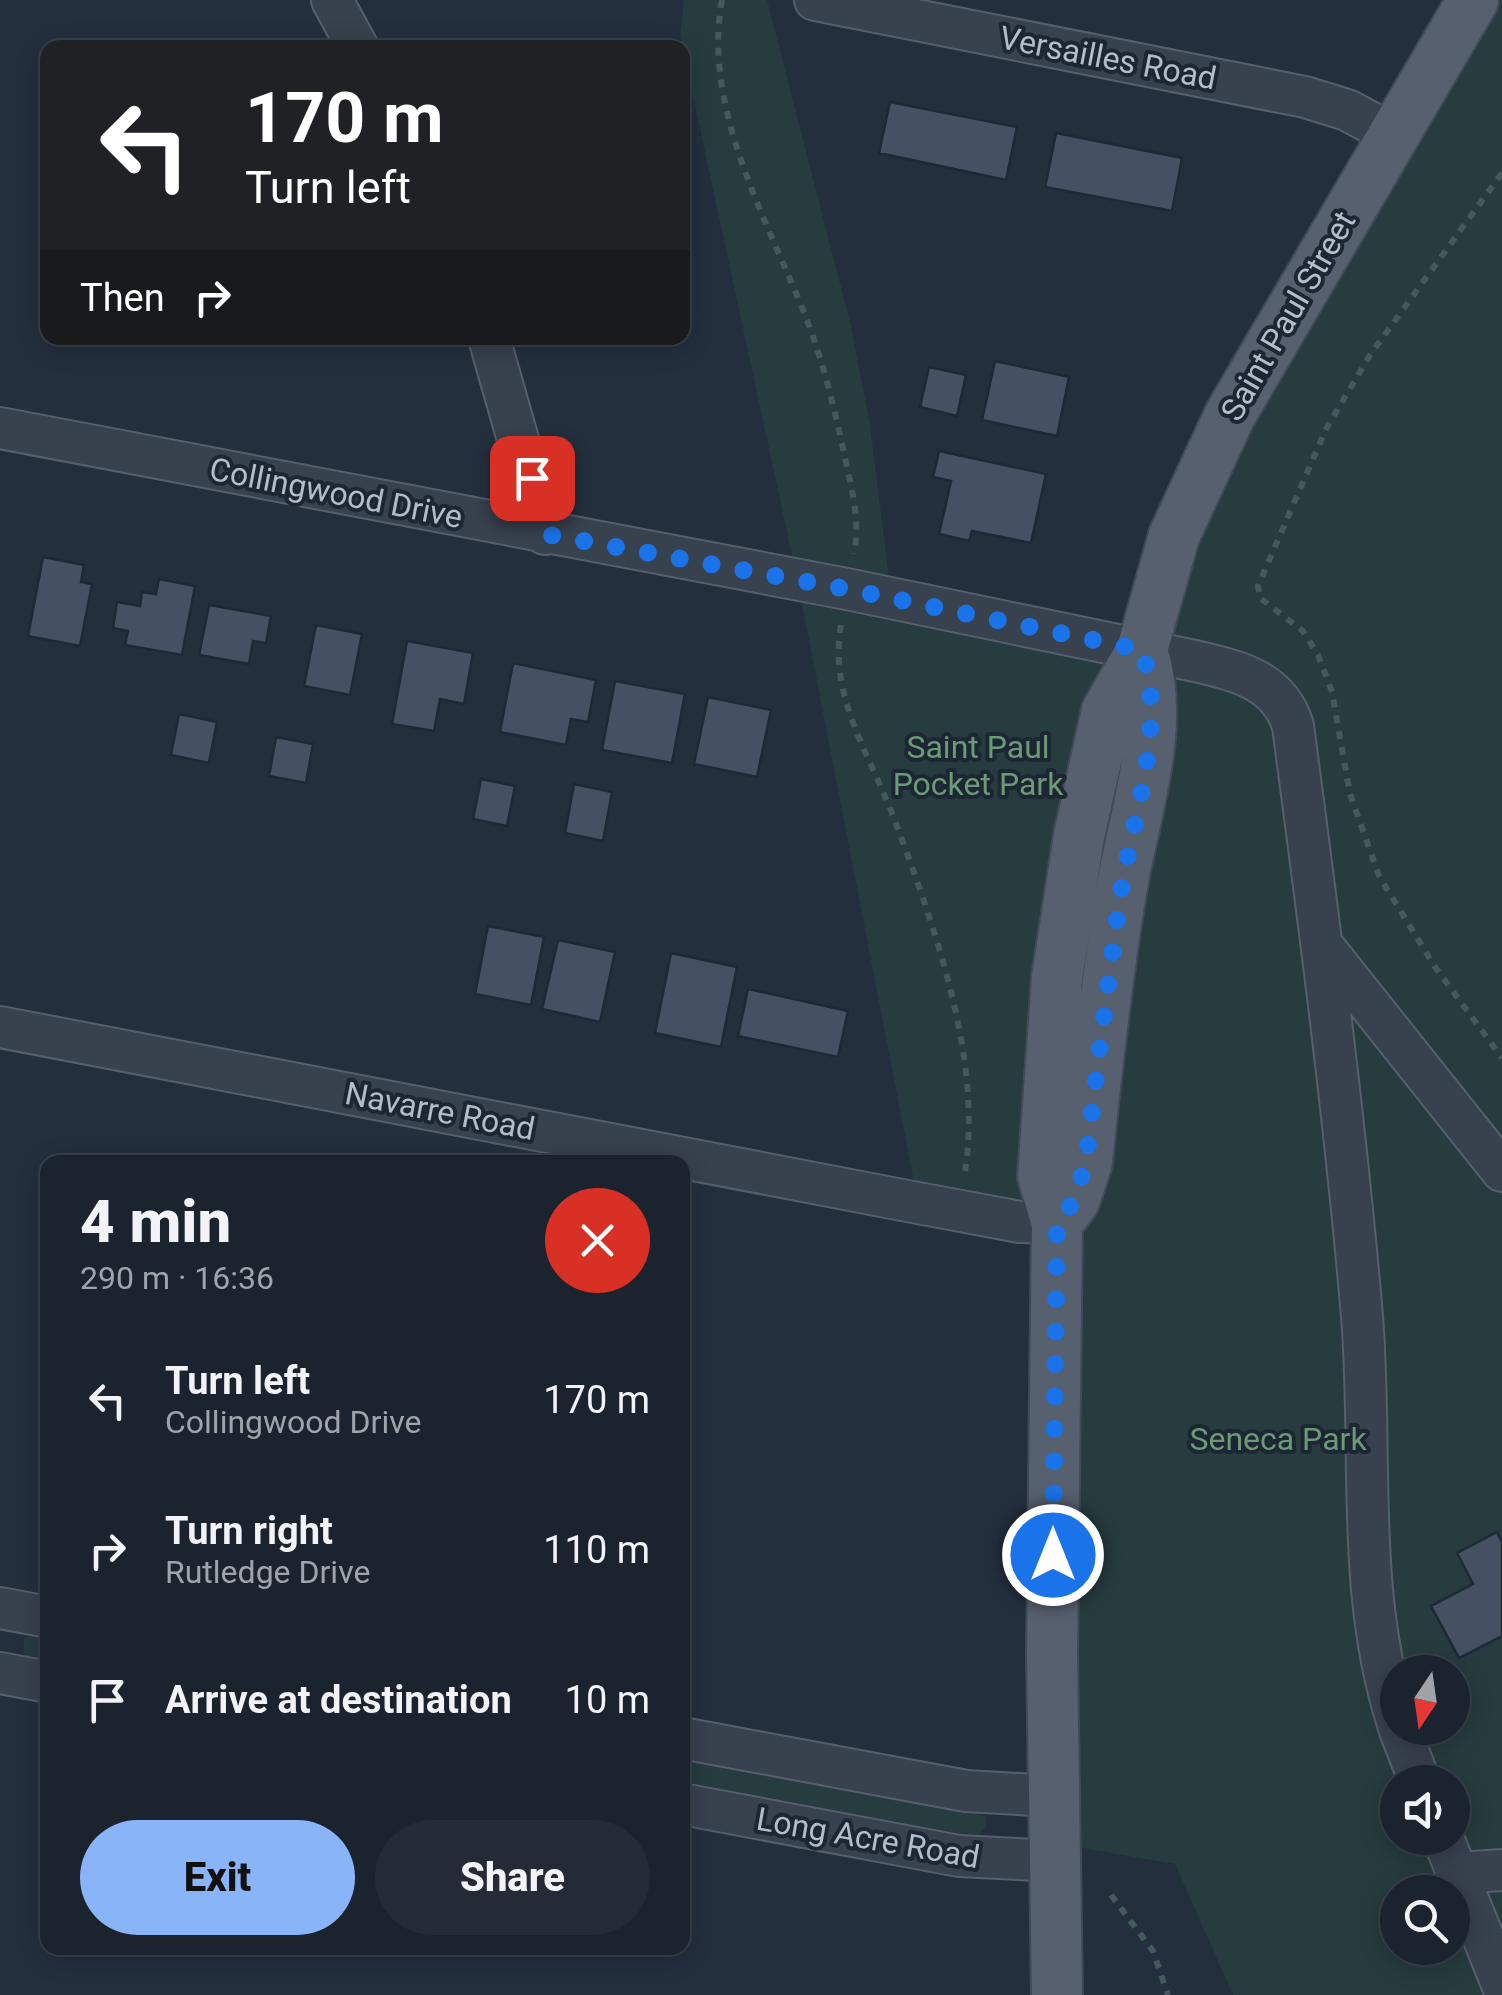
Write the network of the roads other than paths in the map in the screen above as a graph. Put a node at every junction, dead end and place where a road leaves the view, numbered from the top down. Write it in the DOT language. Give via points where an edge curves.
graph roads {
  1 [pos="332,0"];
  2 [pos="815,0"];
  3 [pos="1473,0"];
  4 [pos="354,40"];
  5 [pos="1394,136"];
  6 [pos="491,345"];
  7 [pos="0,428"];
  8 [pos="545,534"];
  9 [pos="1142,650"];
  10 [pos="1322,945"];
  11 [pos="0,1026"];
  12 [pos="667,1155"];
  13 [pos="690,1160"];
  14 [pos="1502,1172"];
  15 [pos="1057,1223"];
  16 [pos="1,1614"];
  17 [pos="40,1616"];
  18 [pos="1381,1655"];
  19 [pos="0,1673"];
  20 [pos="40,1680"];
  21 [pos="690,1739"];
  22 [pos="690,1806"];
  23 [pos="1054,1833"];
  24 [pos="1451,1856"];
  25 [pos="1502,1870"];
  26 [pos="1502,1984"];
  27 [pos="1057,1995"];
  1 -- 4 [label="street"];
  2 -- 5 [label="street, Versailles Road" via="1305,97"];
  3 -- 5 [label="main road, Saint Paul Street"];
  5 -- 9 [label="main road, Saint Paul Street" via="1215,444 1166,558"];
  6 -- 8 [label="street"];
  7 -- 8 [label="street, Collingwood Drive"];
  8 -- 9 [label="street, Collingwood Drive"];
  9 -- 10 [label="street, Collingwood Drive" via="1246,675 1288,709"];
  9 -- 15 [label="main road, Saint Paul Street" via="1152,721 1119,904 1086,1162 1074,1201"];
  10 -- 14 [label="street"];
  10 -- 18 [label="street, Collingwood Drive" via="1362,1314 1371,1610"];
  11 -- 12 [label="street, Navarre Road"];
  13 -- 15 [label="street, Navarre Road" via="951,1210"];
  15 -- 23 [label="main road, Saint Paul Street"];
  16 -- 17 [label="street"];
  19 -- 20 [label="street"];
  21 -- 23 [label="street, Long Acre Road" via="966,1791"];
  22 -- 23 [label="street, Long Acre Road" via="958,1856"];
  23 -- 27 [label="main road, Saint Paul Street"];
  24 -- 25 [label="street"];
  24 -- 26 [label="street"];
}
